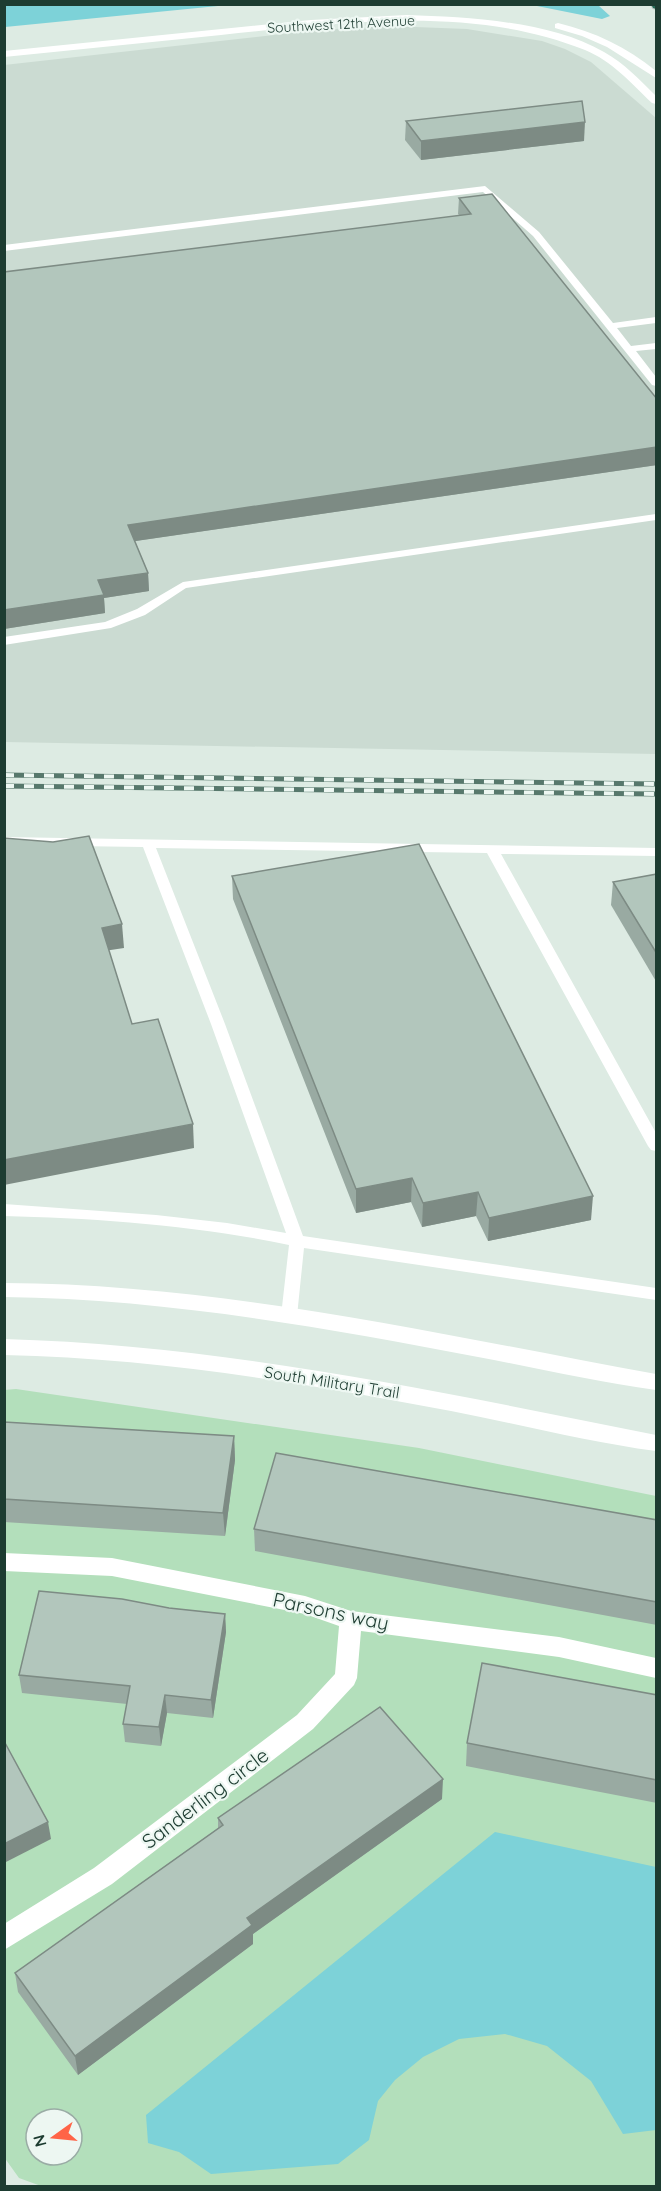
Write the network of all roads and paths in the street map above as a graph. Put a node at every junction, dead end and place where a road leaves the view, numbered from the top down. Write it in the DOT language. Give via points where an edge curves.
graph roads {
  1 [pos="4,44"];
  2 [pos="4,54"];
  3 [pos="657,75"];
  4 [pos="657,101"];
  5 [pos="4,248"];
  6 [pos="657,320"];
  7 [pos="611,326"];
  8 [pos="657,346"];
  9 [pos="630,349"];
  10 [pos="657,383"];
  11 [pos="657,517"];
  12 [pos="4,641"];
  13 [pos="4,841"];
  14 [pos="148,843"];
  15 [pos="492,850"];
  16 [pos="657,852"];
  17 [pos="657,1146"];
  18 [pos="4,1210"];
  19 [pos="297,1240"];
  20 [pos="4,1290"];
  21 [pos="657,1294"];
  22 [pos="289,1316"];
  23 [pos="4,1347"];
  24 [pos="657,1382"];
  25 [pos="657,1443"];
  26 [pos="4,1562"];
  27 [pos="351,1620"];
  28 [pos="657,1668"];
  29 [pos="4,1938"];
  1 -- 3 [label="street, Southwest 12th Avenue" via="300,14 435,10 568,28 609,43"];
  2 -- 4 [label="street, Southwest 12th Avenue" via="306,23 436,20 523,29 590,49"];
  5 -- 7 [label="lane" via="485,189 536,234"];
  6 -- 7 [label="lane"];
  7 -- 9 [label="lane"];
  8 -- 9 [label="lane"];
  9 -- 10 [label="lane"];
  11 -- 12 [label="lane" via="183,585 141,612 106,625"];
  13 -- 14 [label="lane"];
  14 -- 15 [label="lane"];
  14 -- 19 [label="lane"];
  15 -- 16 [label="lane"];
  15 -- 17 [label="lane"];
  18 -- 19 [label="lane" via="59,1211 186,1224"];
  19 -- 21 [label="lane"];
  19 -- 22 [label="lane"];
  20 -- 22 [label="street" via="203,1303"];
  22 -- 24 [label="street"];
  23 -- 25 [label="street, South Military Trail" via="180,1359 350,1383"];
  26 -- 27 [label="street, Parsons way" via="112,1567 305,1605"];
  27 -- 28 [label="street, Parsons way" via="559,1647"];
  27 -- 29 [label="street, Sanderling circle" via="346,1678 305,1722 103,1875"];
}
